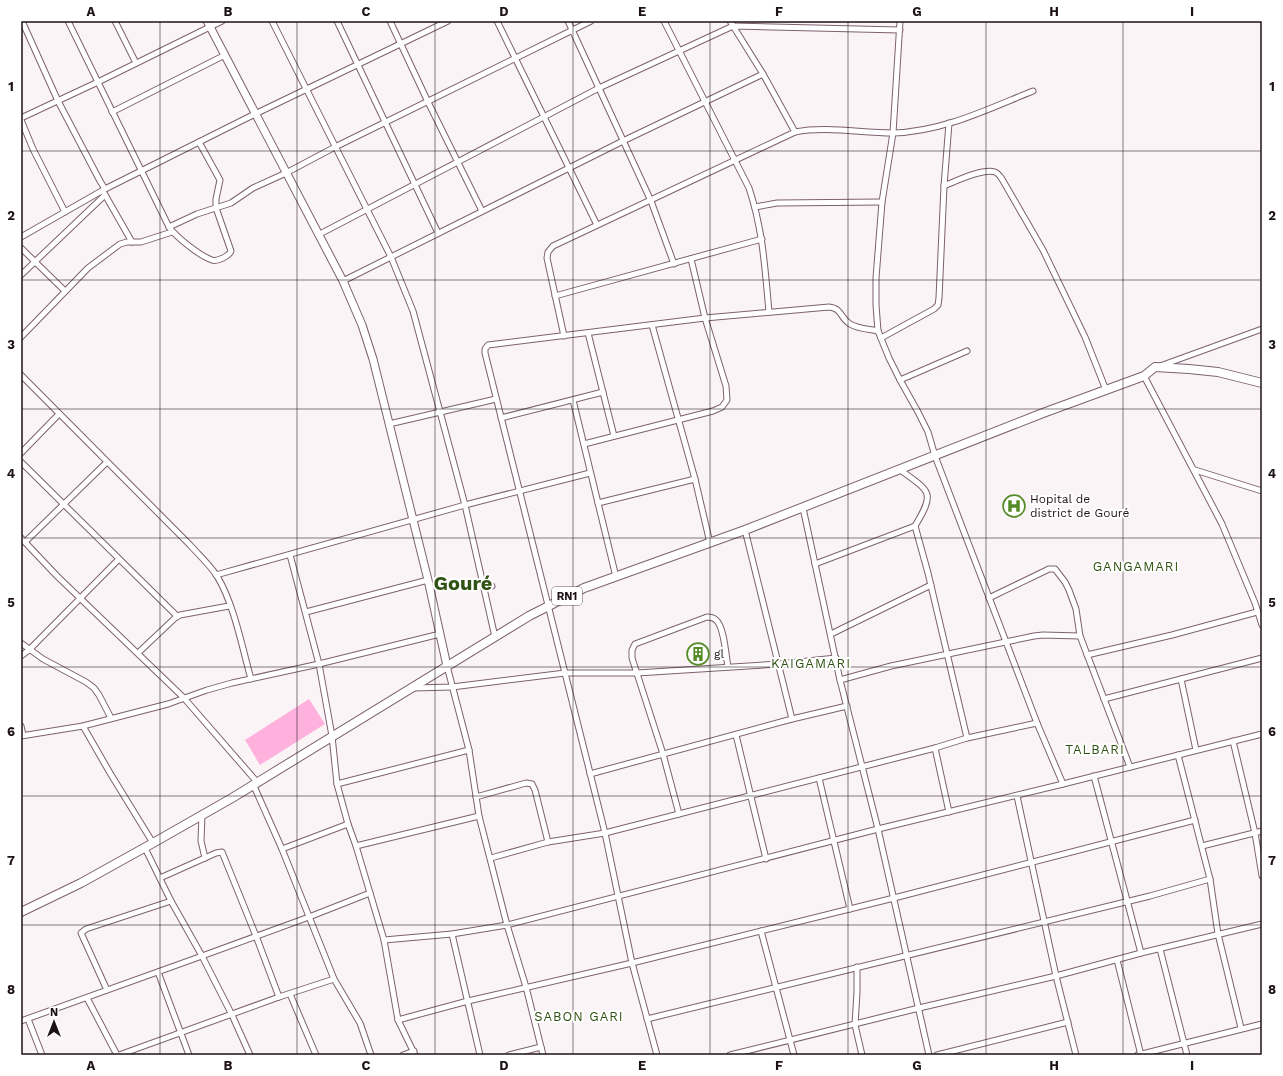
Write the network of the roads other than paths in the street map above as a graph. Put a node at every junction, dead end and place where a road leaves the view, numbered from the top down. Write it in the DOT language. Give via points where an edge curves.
graph roads {
  1 [pos="22,21"];
  2 [pos="68,21"];
  3 [pos="115,21"];
  4 [pos="222,21"];
  5 [pos="272,21"];
  6 [pos="337,21"];
  7 [pos="390,21"];
  8 [pos="448,21"];
  9 [pos="497,21"];
  10 [pos="568,21"];
  11 [pos="591,21"];
  12 [pos="664,21"];
  13 [pos="900,21"];
  14 [pos="731,23"];
  15 [pos="209,24"];
  16 [pos="572,30"];
  17 [pos="900,30"];
  18 [pos="401,44"];
  19 [pos="679,51"];
  20 [pos="225,55"];
  21 [pos="516,58"];
  22 [pos="136,63"];
  23 [pos="358,65"];
  24 [pos="763,74"];
  25 [pos="98,82"];
  26 [pos="599,88"];
  27 [pos="307,90"];
  28 [pos="1033,91"];
  29 [pos="58,101"];
  30 [pos="428,102"];
  31 [pos="705,102"];
  32 [pos="112,112"];
  33 [pos="255,114"];
  34 [pos="544,117"];
  35 [pos="21,119"];
  36 [pos="385,122"];
  37 [pos="949,123"];
  38 [pos="795,132"];
  39 [pos="893,133"];
  40 [pos="623,141"];
  41 [pos="199,142"];
  42 [pos="335,147"];
  43 [pos="735,160"];
  44 [pos="457,162"];
  45 [pos="569,168"];
  46 [pos="141,171"];
  47 [pos="286,173"];
  48 [pos="414,184"];
  49 [pos="944,186"];
  50 [pos="104,191"];
  51 [pos="651,200"];
  52 [pos="882,202"];
  53 [pos="755,207"];
  54 [pos="216,208"];
  55 [pos="367,208"];
  56 [pos="65,212"];
  57 [pos="482,212"];
  58 [pos="597,225"];
  59 [pos="169,227"];
  60 [pos="172,232"];
  61 [pos="438,233"];
  62 [pos="318,235"];
  63 [pos="21,237"];
  64 [pos="762,239"];
  65 [pos="132,242"];
  66 [pos="21,248"];
  67 [pos="391,257"];
  68 [pos="691,259"];
  69 [pos="34,262"];
  70 [pos="674,264"];
  71 [pos="21,275"];
  72 [pos="343,281"];
  73 [pos="65,290"];
  74 [pos="555,296"];
  75 [pos="769,312"];
  76 [pos="706,318"];
  77 [pos="652,324"];
  78 [pos="1262,329"];
  79 [pos="878,331"];
  80 [pos="588,333"];
  81 [pos="564,336"];
  82 [pos="21,337"];
  83 [pos="881,338"];
  84 [pos="967,351"];
  85 [pos="1155,367"];
  86 [pos="21,375"];
  87 [pos="1144,376"];
  88 [pos="900,380"];
  89 [pos="1262,383"];
  90 [pos="1106,390"];
  91 [pos="603,392"];
  92 [pos="496,399"];
  93 [pos="573,400"];
  94 [pos="441,413"];
  95 [pos="59,414"];
  96 [pos="501,418"];
  97 [pos="678,420"];
  98 [pos="389,424"];
  99 [pos="614,436"];
  100 [pos="584,444"];
  101 [pos="21,453"];
  102 [pos="935,456"];
  103 [pos="21,462"];
  104 [pos="107,462"];
  105 [pos="899,469"];
  106 [pos="1194,470"];
  107 [pos="590,473"];
  108 [pos="695,479"];
  109 [pos="1262,491"];
  110 [pos="519,492"];
  111 [pos="598,503"];
  112 [pos="64,505"];
  113 [pos="465,506"];
  114 [pos="803,508"];
  115 [pos="413,521"];
  116 [pos="915,526"];
  117 [pos="745,530"];
  118 [pos="23,540"];
  119 [pos="710,543"];
  120 [pos="290,555"];
  121 [pos="118,559"];
  122 [pos="815,564"];
  123 [pos="216,575"];
  124 [pos="616,577"];
  125 [pos="428,580"];
  126 [pos="931,585"];
  127 [pos="492,586"];
  128 [pos="484,588"];
  129 [pos="80,598"];
  130 [pos="989,598"];
  131 [pos="230,606"];
  132 [pos="547,606"];
  133 [pos="306,612"];
  134 [pos="1258,612"];
  135 [pos="177,616"];
  136 [pos="1262,625"];
  137 [pos="440,634"];
  138 [pos="831,634"];
  139 [pos="1080,636"];
  140 [pos="495,637"];
  141 [pos="21,643"];
  142 [pos="1006,643"];
  143 [pos="29,650"];
  144 [pos="138,653"];
  145 [pos="946,655"];
  146 [pos="1087,655"];
  147 [pos="21,656"];
  148 [pos="836,658"];
  149 [pos="1262,658"];
  150 [pos="319,664"];
  151 [pos="779,664"];
  152 [pos="447,666"];
  153 [pos="728,667"];
  154 [pos="565,673"];
  155 [pos="637,673"];
  156 [pos="251,679"];
  157 [pos="1181,679"];
  158 [pos="840,680"];
  159 [pos="452,687"];
  160 [pos="410,688"];
  161 [pos="184,698"];
  162 [pos="1104,699"];
  163 [pos="847,706"];
  164 [pos="111,718"];
  165 [pos="792,720"];
  166 [pos="1037,722"];
  167 [pos="21,726"];
  168 [pos="83,726"];
  169 [pos="1262,734"];
  170 [pos="736,735"];
  171 [pos="22,736"];
  172 [pos="332,736"];
  173 [pos="967,738"];
  174 [pos="1233,741"];
  175 [pos="935,748"];
  176 [pos="469,750"];
  177 [pos="1196,750"];
  178 [pos="664,754"];
  179 [pos="1178,755"];
  180 [pos="862,767"];
  181 [pos="1130,767"];
  182 [pos="590,774"];
  183 [pos="1094,776"];
  184 [pos="819,778"];
  185 [pos="255,783"];
  186 [pos="337,784"];
  187 [pos="1063,784"];
  188 [pos="752,795"];
  189 [pos="1017,796"];
  190 [pos="476,798"];
  191 [pos="949,812"];
  192 [pos="202,814"];
  193 [pos="679,814"];
  194 [pos="479,816"];
  195 [pos="1195,820"];
  196 [pos="348,824"];
  197 [pos="878,829"];
  198 [pos="1262,831"];
  199 [pos="605,833"];
  200 [pos="1255,833"];
  201 [pos="834,841"];
  202 [pos="548,842"];
  203 [pos="1111,842"];
  204 [pos="153,843"];
  205 [pos="356,846"];
  206 [pos="1202,846"];
  207 [pos="145,848"];
  208 [pos="282,849"];
  209 [pos="205,858"];
  210 [pos="491,858"];
  211 [pos="766,859"];
  212 [pos="1031,863"];
  213 [pos="1262,876"];
  214 [pos="160,878"];
  215 [pos="1210,879"];
  216 [pos="370,893"];
  217 [pos="618,896"];
  218 [pos="894,898"];
  219 [pos="170,901"];
  220 [pos="1127,901"];
  221 [pos="850,909"];
  222 [pos="21,912"];
  223 [pos="308,917"];
  224 [pos="1044,921"];
  225 [pos="1262,924"];
  226 [pos="507,925"];
  227 [pos="761,931"];
  228 [pos="452,934"];
  229 [pos="1218,934"];
  230 [pos="256,936"];
  231 [pos="384,940"];
  232 [pos="1160,949"];
  233 [pos="1141,953"];
  234 [pos="906,955"];
  235 [pos="202,956"];
  236 [pos="1117,960"];
  237 [pos="632,963"];
  238 [pos="857,967"];
  239 [pos="158,972"];
  240 [pos="1056,976"];
  241 [pos="334,979"];
  242 [pos="526,987"];
  243 [pos="775,987"];
  244 [pos="106,990"];
  245 [pos="290,994"];
  246 [pos="279,997"];
  247 [pos="87,998"];
  248 [pos="468,1001"];
  249 [pos="919,1008"];
  250 [pos="232,1015"];
  251 [pos="28,1019"];
  252 [pos="648,1019"];
  253 [pos="398,1020"];
  254 [pos="21,1021"];
  255 [pos="1068,1022"];
  256 [pos="855,1024"];
  257 [pos="1262,1024"];
  258 [pos="1241,1028"];
  259 [pos="181,1033"];
  260 [pos="790,1040"];
  261 [pos="1184,1043"];
  262 [pos="541,1047"];
  263 [pos="414,1053"];
  264 [pos="42,1055"];
  265 [pos="118,1055"];
  266 [pos="190,1055"];
  267 [pos="250,1055"];
  268 [pos="316,1055"];
  269 [pos="371,1055"];
  270 [pos="402,1055"];
  271 [pos="480,1055"];
  272 [pos="509,1055"];
  273 [pos="543,1055"];
  274 [pos="657,1055"];
  275 [pos="730,1055"];
  276 [pos="794,1055"];
  277 [pos="862,1055"];
  278 [pos="929,1055"];
  279 [pos="937,1055"];
  280 [pos="1076,1055"];
  281 [pos="1140,1055"];
  282 [pos="1186,1055"];
  1 -- 29 [label="street"];
  2 -- 25 [label="street"];
  3 -- 22 [label="street"];
  4 -- 15 [label="street"];
  5 -- 27 [label="street"];
  6 -- 23 [label="street"];
  7 -- 18 [label="street"];
  8 -- 18 [label="street"];
  9 -- 21 [label="street"];
  10 -- 16 [label="street"];
  11 -- 16 [label="street"];
  12 -- 19 [label="street"];
  13 -- 17 [label="street"];
  14 -- 17 [label="street"];
  14 -- 19 [label="street"];
  14 -- 24 [label="street"];
  15 -- 20 [label="main road"];
  15 -- 22 [label="street"];
  16 -- 21 [label="street"];
  16 -- 26 [label="street"];
  17 -- 39 [label="street"];
  18 -- 23 [label="street"];
  18 -- 30 [label="street"];
  19 -- 26 [label="street"];
  19 -- 31 [label="street"];
  20 -- 32 [label="street"];
  20 -- 33 [label="main road"];
  21 -- 30 [label="street"];
  21 -- 34 [label="street"];
  22 -- 25 [label="street"];
  23 -- 27 [label="street"];
  23 -- 36 [label="street"];
  24 -- 31 [label="street"];
  24 -- 38 [label="street"];
  25 -- 29 [label="street"];
  25 -- 32 [label="street"];
  26 -- 34 [label="street"];
  26 -- 40 [label="street"];
  27 -- 33 [label="street"];
  27 -- 42 [label="street"];
  28 -- 37 [label="street"];
  29 -- 35 [label="street"];
  29 -- 50 [label="street"];
  30 -- 36 [label="street"];
  30 -- 44 [label="street"];
  31 -- 40 [label="street"];
  31 -- 43 [label="street"];
  32 -- 46 [label="street"];
  33 -- 41 [label="street"];
  33 -- 47 [label="main road"];
  34 -- 44 [label="street"];
  34 -- 45 [label="street"];
  35 -- 56 [label="street"];
  36 -- 42 [label="street"];
  36 -- 48 [label="street"];
  37 -- 39 [label="street"];
  37 -- 49 [label="street"];
  38 -- 39 [label="street" via="826,130"];
  38 -- 43 [label="street"];
  39 -- 52 [label="street"];
  40 -- 45 [label="street"];
  40 -- 51 [label="street"];
  41 -- 46 [label="street"];
  41 -- 54 [label="street" via="220,180"];
  42 -- 47 [label="street"];
  42 -- 55 [label="street"];
  43 -- 51 [label="street"];
  43 -- 53 [label="street"];
  44 -- 48 [label="street"];
  44 -- 57 [label="street"];
  45 -- 57 [label="street"];
  45 -- 58 [label="street"];
  46 -- 50 [label="street"];
  46 -- 59 [label="street"];
  47 -- 54 [label="street" via="253,188 231,203"];
  47 -- 62 [label="main road"];
  48 -- 55 [label="street"];
  48 -- 61 [label="street"];
  49 -- 83 [label="street" via="938,305"];
  49 -- 90 [label="street" via="989,171 1002,179 1043,250 1085,337"];
  50 -- 56 [label="street"];
  50 -- 65 [label="street"];
  50 -- 69 [label="street"];
  51 -- 58 [label="street"];
  51 -- 70 [label="street"];
  52 -- 53 [label="street" via="777,203"];
  52 -- 79 [label="street" via="876,278"];
  53 -- 64 [label="street"];
  54 -- 59 [label="street"];
  54 -- 60 [label="street" via="231,251 229,254 216,261 212,260"];
  55 -- 62 [label="street"];
  55 -- 67 [label="street"];
  56 -- 63 [label="street"];
  57 -- 61 [label="street"];
  58 -- 74 [label="street" via="554,246 548,252"];
  59 -- 60 [label="street"];
  60 -- 65 [label="street" via="141,242"];
  61 -- 67 [label="street"];
  62 -- 72 [label="main road"];
  64 -- 68 [label="street"];
  64 -- 75 [label="street"];
  65 -- 73 [label="street" via="120,244 88,268"];
  66 -- 69 [label="street"];
  67 -- 72 [label="street"];
  67 -- 94 [label="street" via="413,311"];
  68 -- 70 [label="street"];
  68 -- 76 [label="street"];
  69 -- 71 [label="street"];
  69 -- 73 [label="street"];
  70 -- 74 [label="street"];
  72 -- 98 [label="main road" via="373,359"];
  73 -- 82 [label="street"];
  74 -- 81 [label="street"];
  75 -- 76 [label="street"];
  75 -- 79 [label="street" via="834,307 852,325"];
  76 -- 77 [label="street"];
  76 -- 97 [label="street" via="726,386 727,400 722,407 713,411"];
  77 -- 80 [label="street"];
  77 -- 97 [label="street"];
  78 -- 85 [label="street"];
  79 -- 83 [label="street"];
  80 -- 81 [label="street"];
  80 -- 91 [label="street"];
  81 -- 92 [label="street" via="488,345 485,353"];
  83 -- 88 [label="street"];
  84 -- 88 [label="street"];
  85 -- 87 [label="highway, RN1"];
  85 -- 89 [label="highway" via="1218,372"];
  86 -- 95 [label="street"];
  87 -- 90 [label="highway, RN1"];
  87 -- 106 [label="street"];
  88 -- 102 [label="street" via="928,432"];
  90 -- 102 [label="highway, RN1"];
  91 -- 93 [label="street"];
  91 -- 99 [label="street"];
  92 -- 94 [label="street"];
  92 -- 96 [label="street"];
  93 -- 96 [label="street"];
  93 -- 100 [label="street"];
  94 -- 98 [label="street"];
  94 -- 113 [label="street"];
  95 -- 101 [label="street"];
  95 -- 104 [label="street"];
  96 -- 110 [label="street"];
  97 -- 99 [label="street"];
  97 -- 108 [label="street"];
  98 -- 115 [label="main road"];
  99 -- 100 [label="street"];
  100 -- 107 [label="street"];
  102 -- 105 [label="highway, RN1"];
  102 -- 130 [label="street"];
  103 -- 112 [label="street"];
  104 -- 112 [label="street"];
  104 -- 123 [label="street" via="190,545"];
  105 -- 114 [label="highway, RN1"];
  105 -- 116 [label="street" via="927,491 927,505"];
  106 -- 109 [label="street"];
  106 -- 134 [label="street" via="1222,524"];
  107 -- 110 [label="street"];
  107 -- 111 [label="street"];
  108 -- 111 [label="street"];
  108 -- 119 [label="street"];
  110 -- 113 [label="street"];
  110 -- 132 [label="street"];
  111 -- 124 [label="street"];
  112 -- 118 [label="street"];
  112 -- 121 [label="street"];
  113 -- 115 [label="street"];
  113 -- 128 [label="street"];
  114 -- 117 [label="highway, RN1"];
  114 -- 122 [label="street"];
  115 -- 120 [label="street"];
  115 -- 125 [label="main road"];
  116 -- 122 [label="street"];
  116 -- 126 [label="street"];
  117 -- 119 [label="highway, RN1"];
  117 -- 151 [label="street"];
  118 -- 129 [label="street"];
  119 -- 124 [label="highway, RN1"];
  120 -- 123 [label="street"];
  120 -- 133 [label="street"];
  121 -- 129 [label="street"];
  121 -- 135 [label="street"];
  122 -- 138 [label="street"];
  123 -- 131 [label="street"];
  124 -- 132 [label="highway, RN1" via="584,588"];
  125 -- 133 [label="street"];
  125 -- 137 [label="main road"];
  126 -- 138 [label="street"];
  126 -- 145 [label="street"];
  127 -- 128 [label="street"];
  128 -- 140 [label="street"];
  129 -- 143 [label="street"];
  129 -- 144 [label="street"];
  130 -- 139 [label="street" via="1049,569 1055,570 1065,582 1076,608"];
  130 -- 142 [label="street"];
  131 -- 135 [label="street"];
  131 -- 156 [label="street"];
  132 -- 140 [label="highway, RN1"];
  132 -- 154 [label="street"];
  133 -- 150 [label="street"];
  134 -- 136 [label="street"];
  134 -- 146 [label="street"];
  135 -- 144 [label="street"];
  137 -- 150 [label="street"];
  137 -- 152 [label="main road"];
  138 -- 148 [label="street"];
  139 -- 142 [label="street" via="1043,635"];
  139 -- 146 [label="street"];
  140 -- 152 [label="highway, RN1"];
  141 -- 143 [label="street"];
  142 -- 145 [label="street"];
  142 -- 166 [label="street"];
  143 -- 147 [label="street"];
  143 -- 164 [label="street" via="94,688"];
  144 -- 161 [label="street"];
  145 -- 158 [label="street"];
  145 -- 173 [label="street"];
  146 -- 162 [label="street"];
  148 -- 151 [label="street"];
  148 -- 158 [label="street"];
  149 -- 157 [label="street"];
  150 -- 156 [label="street"];
  150 -- 172 [label="street"];
  151 -- 153 [label="street"];
  151 -- 165 [label="street"];
  152 -- 159 [label="street"];
  152 -- 160 [label="highway, RN1"];
  153 -- 155 [label="street"];
  153 -- 155 [label="street" via="721,628 717,620 707,617 635,644 632,658"];
  154 -- 155 [label="street"];
  154 -- 159 [label="street"];
  154 -- 182 [label="street"];
  155 -- 178 [label="street"];
  156 -- 161 [label="street"];
  157 -- 162 [label="street"];
  157 -- 177 [label="street"];
  158 -- 163 [label="street"];
  159 -- 160 [label="street"];
  159 -- 176 [label="street"];
  160 -- 172 [label="highway, RN1"];
  161 -- 164 [label="street"];
  161 -- 185 [label="street"];
  162 -- 181 [label="street"];
  163 -- 165 [label="street"];
  163 -- 180 [label="street"];
  164 -- 168 [label="street"];
  165 -- 170 [label="street"];
  166 -- 173 [label="street"];
  166 -- 187 [label="street"];
  167 -- 171 [label="street"];
  168 -- 171 [label="street"];
  168 -- 204 [label="street"];
  169 -- 174 [label="street"];
  170 -- 178 [label="street"];
  170 -- 188 [label="street"];
  172 -- 185 [label="highway, RN1"];
  172 -- 186 [label="street"];
  173 -- 175 [label="street"];
  174 -- 177 [label="street"];
  174 -- 200 [label="street"];
  175 -- 180 [label="street"];
  175 -- 191 [label="street"];
  176 -- 186 [label="street"];
  176 -- 190 [label="street"];
  177 -- 179 [label="street"];
  178 -- 182 [label="street"];
  178 -- 193 [label="street"];
  179 -- 181 [label="street"];
  179 -- 195 [label="street"];
  180 -- 184 [label="street"];
  180 -- 197 [label="street"];
  181 -- 183 [label="street"];
  182 -- 199 [label="street"];
  183 -- 187 [label="street"];
  183 -- 203 [label="street"];
  184 -- 188 [label="street"];
  184 -- 201 [label="street"];
  185 -- 192 [label="highway, RN1"];
  185 -- 208 [label="street"];
  186 -- 196 [label="street"];
  187 -- 189 [label="street"];
  188 -- 193 [label="street"];
  188 -- 211 [label="street"];
  189 -- 191 [label="street"];
  189 -- 212 [label="street"];
  190 -- 194 [label="street"];
  190 -- 202 [label="street" via="526,783 532,784"];
  191 -- 197 [label="street"];
  192 -- 204 [label="highway, RN1"];
  192 -- 209 [label="street" via="201,841"];
  193 -- 199 [label="street"];
  194 -- 205 [label="street"];
  194 -- 210 [label="street"];
  195 -- 203 [label="street"];
  195 -- 206 [label="street"];
  196 -- 205 [label="street"];
  196 -- 208 [label="street"];
  197 -- 201 [label="street"];
  197 -- 218 [label="street"];
  198 -- 200 [label="street"];
  199 -- 202 [label="street"];
  199 -- 217 [label="street"];
  200 -- 206 [label="street"];
  200 -- 213 [label="street"];
  201 -- 211 [label="street"];
  201 -- 221 [label="street"];
  202 -- 210 [label="street"];
  203 -- 212 [label="street"];
  203 -- 220 [label="street"];
  204 -- 207 [label="highway, RN1"];
  205 -- 216 [label="street"];
  206 -- 215 [label="street"];
  207 -- 214 [label="street"];
  207 -- 222 [label="highway, RN1"];
  208 -- 223 [label="street"];
  209 -- 214 [label="street"];
  209 -- 230 [label="street" via="222,852"];
  210 -- 226 [label="street"];
  211 -- 217 [label="street"];
  212 -- 218 [label="street"];
  212 -- 224 [label="street"];
  214 -- 219 [label="street"];
  215 -- 220 [label="street"];
  215 -- 229 [label="street"];
  216 -- 223 [label="street"];
  216 -- 231 [label="street"];
  217 -- 226 [label="street"];
  217 -- 237 [label="street"];
  218 -- 221 [label="street"];
  218 -- 234 [label="street"];
  219 -- 235 [label="street"];
  219 -- 244 [label="street" via="86,929 81,933"];
  220 -- 224 [label="street"];
  220 -- 233 [label="street"];
  221 -- 227 [label="street"];
  223 -- 230 [label="street"];
  223 -- 241 [label="street"];
  224 -- 234 [label="street"];
  224 -- 240 [label="street"];
  225 -- 229 [label="street"];
  226 -- 228 [label="street"];
  226 -- 242 [label="street"];
  227 -- 237 [label="street"];
  227 -- 243 [label="street"];
  228 -- 231 [label="street"];
  228 -- 248 [label="street"];
  229 -- 232 [label="street"];
  229 -- 258 [label="street"];
  230 -- 235 [label="street"];
  230 -- 246 [label="street"];
  231 -- 253 [label="street"];
  232 -- 233 [label="street"];
  232 -- 261 [label="street"];
  233 -- 236 [label="street"];
  234 -- 238 [label="street"];
  234 -- 249 [label="street"];
  235 -- 239 [label="street"];
  235 -- 250 [label="street"];
  236 -- 240 [label="street"];
  236 -- 281 [label="street"];
  237 -- 242 [label="street"];
  237 -- 252 [label="street"];
  238 -- 243 [label="street"];
  238 -- 256 [label="street"];
  239 -- 244 [label="street"];
  239 -- 259 [label="street"];
  240 -- 249 [label="street"];
  240 -- 255 [label="street"];
  241 -- 245 [label="street"];
  241 -- 269 [label="street" via="360,1023"];
  242 -- 248 [label="street"];
  242 -- 262 [label="street"];
  243 -- 252 [label="street"];
  243 -- 260 [label="street"];
  244 -- 247 [label="street"];
  245 -- 246 [label="street"];
  245 -- 268 [label="street"];
  246 -- 250 [label="street"];
  247 -- 251 [label="street"];
  247 -- 265 [label="street"];
  248 -- 253 [label="street"];
  248 -- 271 [label="street"];
  249 -- 256 [label="street"];
  249 -- 278 [label="street"];
  250 -- 259 [label="street"];
  250 -- 267 [label="street"];
  251 -- 254 [label="street"];
  251 -- 264 [label="street"];
  252 -- 274 [label="street"];
  253 -- 263 [label="street"];
  255 -- 279 [label="street"];
  255 -- 280 [label="street"];
  256 -- 260 [label="street"];
  256 -- 277 [label="street"];
  257 -- 258 [label="street"];
  258 -- 261 [label="street"];
  259 -- 265 [label="street"];
  259 -- 266 [label="street"];
  260 -- 275 [label="street"];
  260 -- 276 [label="street"];
  261 -- 281 [label="street"];
  261 -- 282 [label="street"];
  262 -- 272 [label="street"];
  262 -- 273 [label="street"];
  263 -- 270 [label="street"];
}
